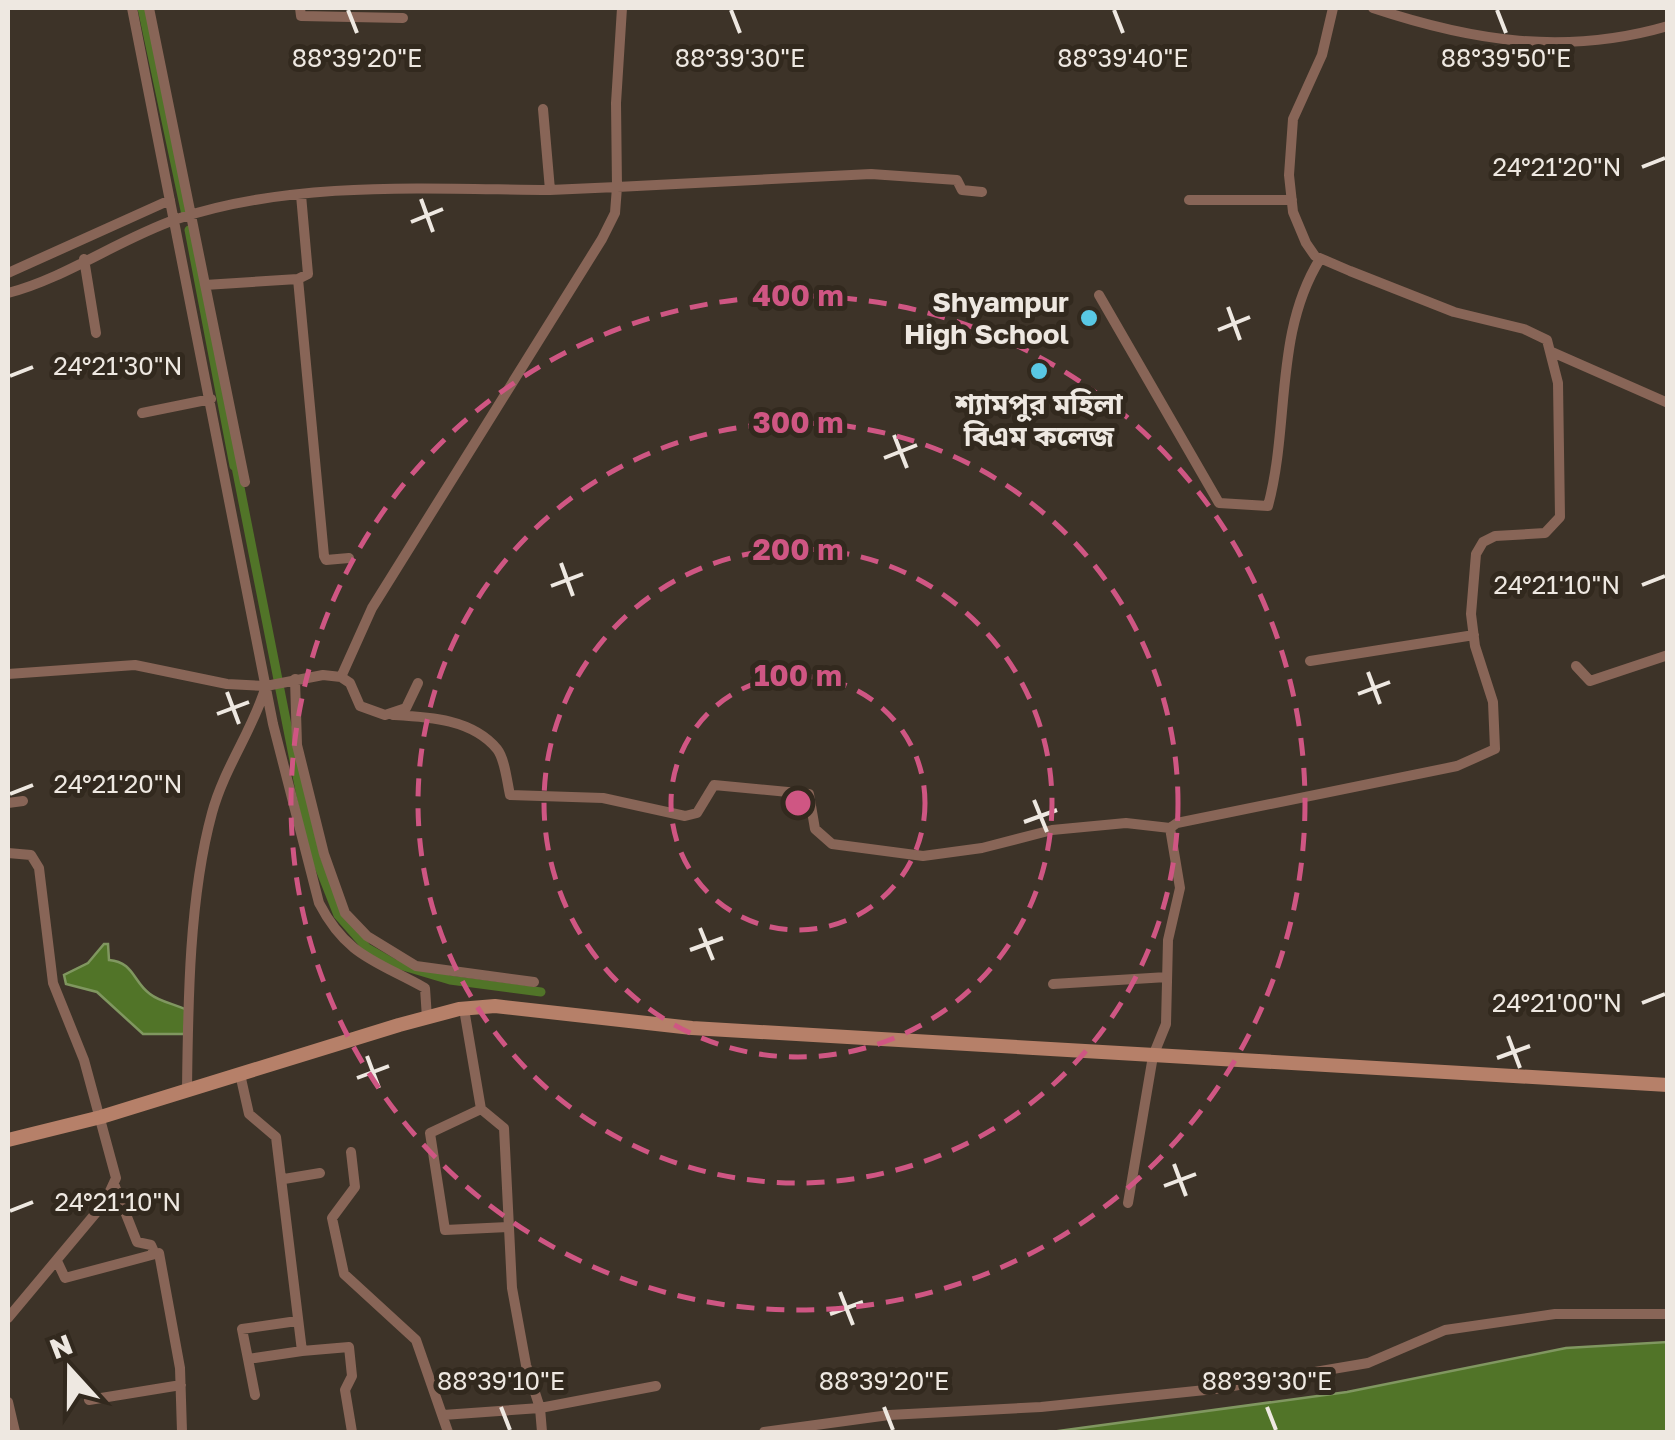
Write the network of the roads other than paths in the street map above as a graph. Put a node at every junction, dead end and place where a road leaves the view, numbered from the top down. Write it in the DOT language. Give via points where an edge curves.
graph roads {
  1 [pos="132,8"];
  2 [pos="150,8"];
  3 [pos="300,8"];
  4 [pos="622,8"];
  5 [pos="1334,8"];
  6 [pos="1372,8"];
  7 [pos="403,18"];
  8 [pos="1668,26"];
  9 [pos="543,109"];
  10 [pos="617,187"];
  11 [pos="550,190"];
  12 [pos="982,192"];
  13 [pos="301,195"];
  14 [pos="170,200"];
  15 [pos="1189,200"];
  16 [pos="1292,200"];
  17 [pos="193,215"];
  18 [pos="174,220"];
  19 [pos="1320,258"];
  20 [pos="84,259"];
  21 [pos="8,274"];
  22 [pos="298,279"];
  23 [pos="205,285"];
  24 [pos="8,293"];
  25 [pos="1099,295"];
  26 [pos="96,333"];
  27 [pos="1552,352"];
  28 [pos="211,399"];
  29 [pos="1668,403"];
  30 [pos="142,413"];
  31 [pos="245,482"];
  32 [pos="349,558"];
  33 [pos="1474,634"];
  34 [pos="1668,656"];
  35 [pos="1310,660"];
  36 [pos="1576,666"];
  37 [pos="8,674"];
  38 [pos="341,677"];
  39 [pos="292,679"];
  40 [pos="418,683"];
  41 [pos="269,684"];
  42 [pos="393,715"];
  43 [pos="23,801"];
  44 [pos="8,803"];
  45 [pos="1170,828"];
  46 [pos="315,847"];
  47 [pos="8,853"];
  48 [pos="1167,977"];
  49 [pos="534,982"];
  50 [pos="1053,984"];
  51 [pos="464,1009"];
  52 [pos="427,1018"];
  53 [pos="1153,1056"];
  54 [pos="240,1074"];
  55 [pos="1668,1085"];
  56 [pos="188,1090"];
  57 [pos="481,1108"];
  58 [pos="101,1117"];
  59 [pos="8,1140"];
  60 [pos="351,1152"];
  61 [pos="320,1173"];
  62 [pos="284,1180"];
  63 [pos="114,1183"];
  64 [pos="1128,1203"];
  65 [pos="508,1227"];
  66 [pos="155,1254"];
  67 [pos="58,1263"];
  68 [pos="1668,1314"];
  69 [pos="8,1318"];
  70 [pos="297,1321"];
  71 [pos="302,1351"];
  72 [pos="248,1360"];
  73 [pos="181,1385"];
  74 [pos="656,1386"];
  75 [pos="255,1395"];
  76 [pos="88,1400"];
  77 [pos="8,1402"];
  78 [pos="540,1408"];
  79 [pos="444,1415"];
  80 [pos="15,1432"];
  81 [pos="182,1432"];
  82 [pos="352,1432"];
  83 [pos="448,1432"];
  84 [pos="542,1432"];
  85 [pos="764,1432"];
  1 -- 14 [label="street"];
  2 -- 17 [label="street"];
  3 -- 7 [label="street" via="301,16"];
  4 -- 10 [label="street"];
  5 -- 16 [label="street" via="1294,119"];
  6 -- 8 [label="street" via="1471,36 1544,45"];
  9 -- 11 [label="street"];
  10 -- 11 [label="street"];
  10 -- 12 [label="street" via="871,174 957,180 962,190"];
  10 -- 38 [label="street" via="616,213 602,239 372,608"];
  11 -- 13 [label="street"];
  13 -- 17 [label="street"];
  13 -- 22 [label="street" via="308,274"];
  14 -- 18 [label="street"];
  14 -- 21 [label="street"];
  15 -- 16 [label="street"];
  16 -- 19 [label="street" via="1306,243"];
  17 -- 18 [label="street"];
  17 -- 23 [label="street"];
  18 -- 20 [label="street"];
  18 -- 28 [label="street"];
  19 -- 25 [label="street" via="1301,290 1289,346 1268,506 1219,502"];
  19 -- 27 [label="street" via="1454,312 1524,329 1546,340"];
  20 -- 24 [label="street"];
  20 -- 26 [label="street"];
  22 -- 23 [label="street"];
  22 -- 32 [label="street" via="324,556"];
  23 -- 31 [label="street"];
  27 -- 29 [label="street"];
  27 -- 33 [label="street" via="1560,517 1545,533 1483,542 1471,600"];
  28 -- 30 [label="street"];
  28 -- 41 [label="street"];
  33 -- 35 [label="street"];
  33 -- 45 [label="street" via="1493,702 1495,749 1457,766"];
  34 -- 36 [label="street" via="1590,681"];
  37 -- 41 [label="street" via="135,664 227,684"];
  38 -- 39 [label="street"];
  38 -- 42 [label="street" via="360,706"];
  39 -- 41 [label="street"];
  39 -- 46 [label="street"];
  40 -- 42 [label="street" via="406,708"];
  41 -- 46 [label="street"];
  41 -- 56 [label="street" via="237,746 204,849"];
  42 -- 45 [label="street" via="468,727 499,751 510,795 603,798 685,816 697,814 714,785 770,787 809,794 816,830 832,844 923,856 1052,830 1126,823"];
  43 -- 44 [label="street"];
  45 -- 48 [label="street" via="1180,888"];
  46 -- 49 [label="street" via="345,913 392,955 416,966"];
  46 -- 52 [label="street" via="319,902 330,924 366,958 425,988"];
  47 -- 58 [label="street" via="36,860 53,983"];
  48 -- 50 [label="street"];
  48 -- 53 [label="street" via="1166,1024"];
  51 -- 52 [label="street"];
  51 -- 53 [label="street"];
  51 -- 57 [label="street"];
  52 -- 54 [label="street"];
  53 -- 55 [label="street"];
  53 -- 64 [label="street"];
  54 -- 56 [label="street"];
  54 -- 62 [label="street" via="249,1114 276,1137"];
  56 -- 58 [label="street"];
  57 -- 65 [label="street" via="504,1128"];
  57 -- 65 [label="street" via="430,1133 446,1230"];
  58 -- 59 [label="street"];
  58 -- 63 [label="street"];
  60 -- 79 [label="street" via="356,1188 332,1218 338,1261 416,1340"];
  61 -- 62 [label="street"];
  62 -- 70 [label="street"];
  63 -- 66 [label="street" via="137,1242 151,1245"];
  63 -- 67 [label="street"];
  65 -- 78 [label="street" via="526,1365"];
  66 -- 67 [label="street" via="64,1278"];
  66 -- 73 [label="street"];
  67 -- 69 [label="street"];
  68 -- 85 [label="street" via="1556,1314 1444,1330 1368,1363 1215,1389 888,1415"];
  70 -- 71 [label="street"];
  70 -- 72 [label="street" via="242,1329"];
  71 -- 72 [label="street"];
  71 -- 82 [label="street" via="350,1347 352,1376 345,1390"];
  72 -- 75 [label="street"];
  73 -- 76 [label="street"];
  73 -- 81 [label="street"];
  74 -- 78 [label="street"];
  77 -- 80 [label="street"];
  78 -- 79 [label="street"];
  78 -- 84 [label="street"];
  79 -- 83 [label="street"];
}
